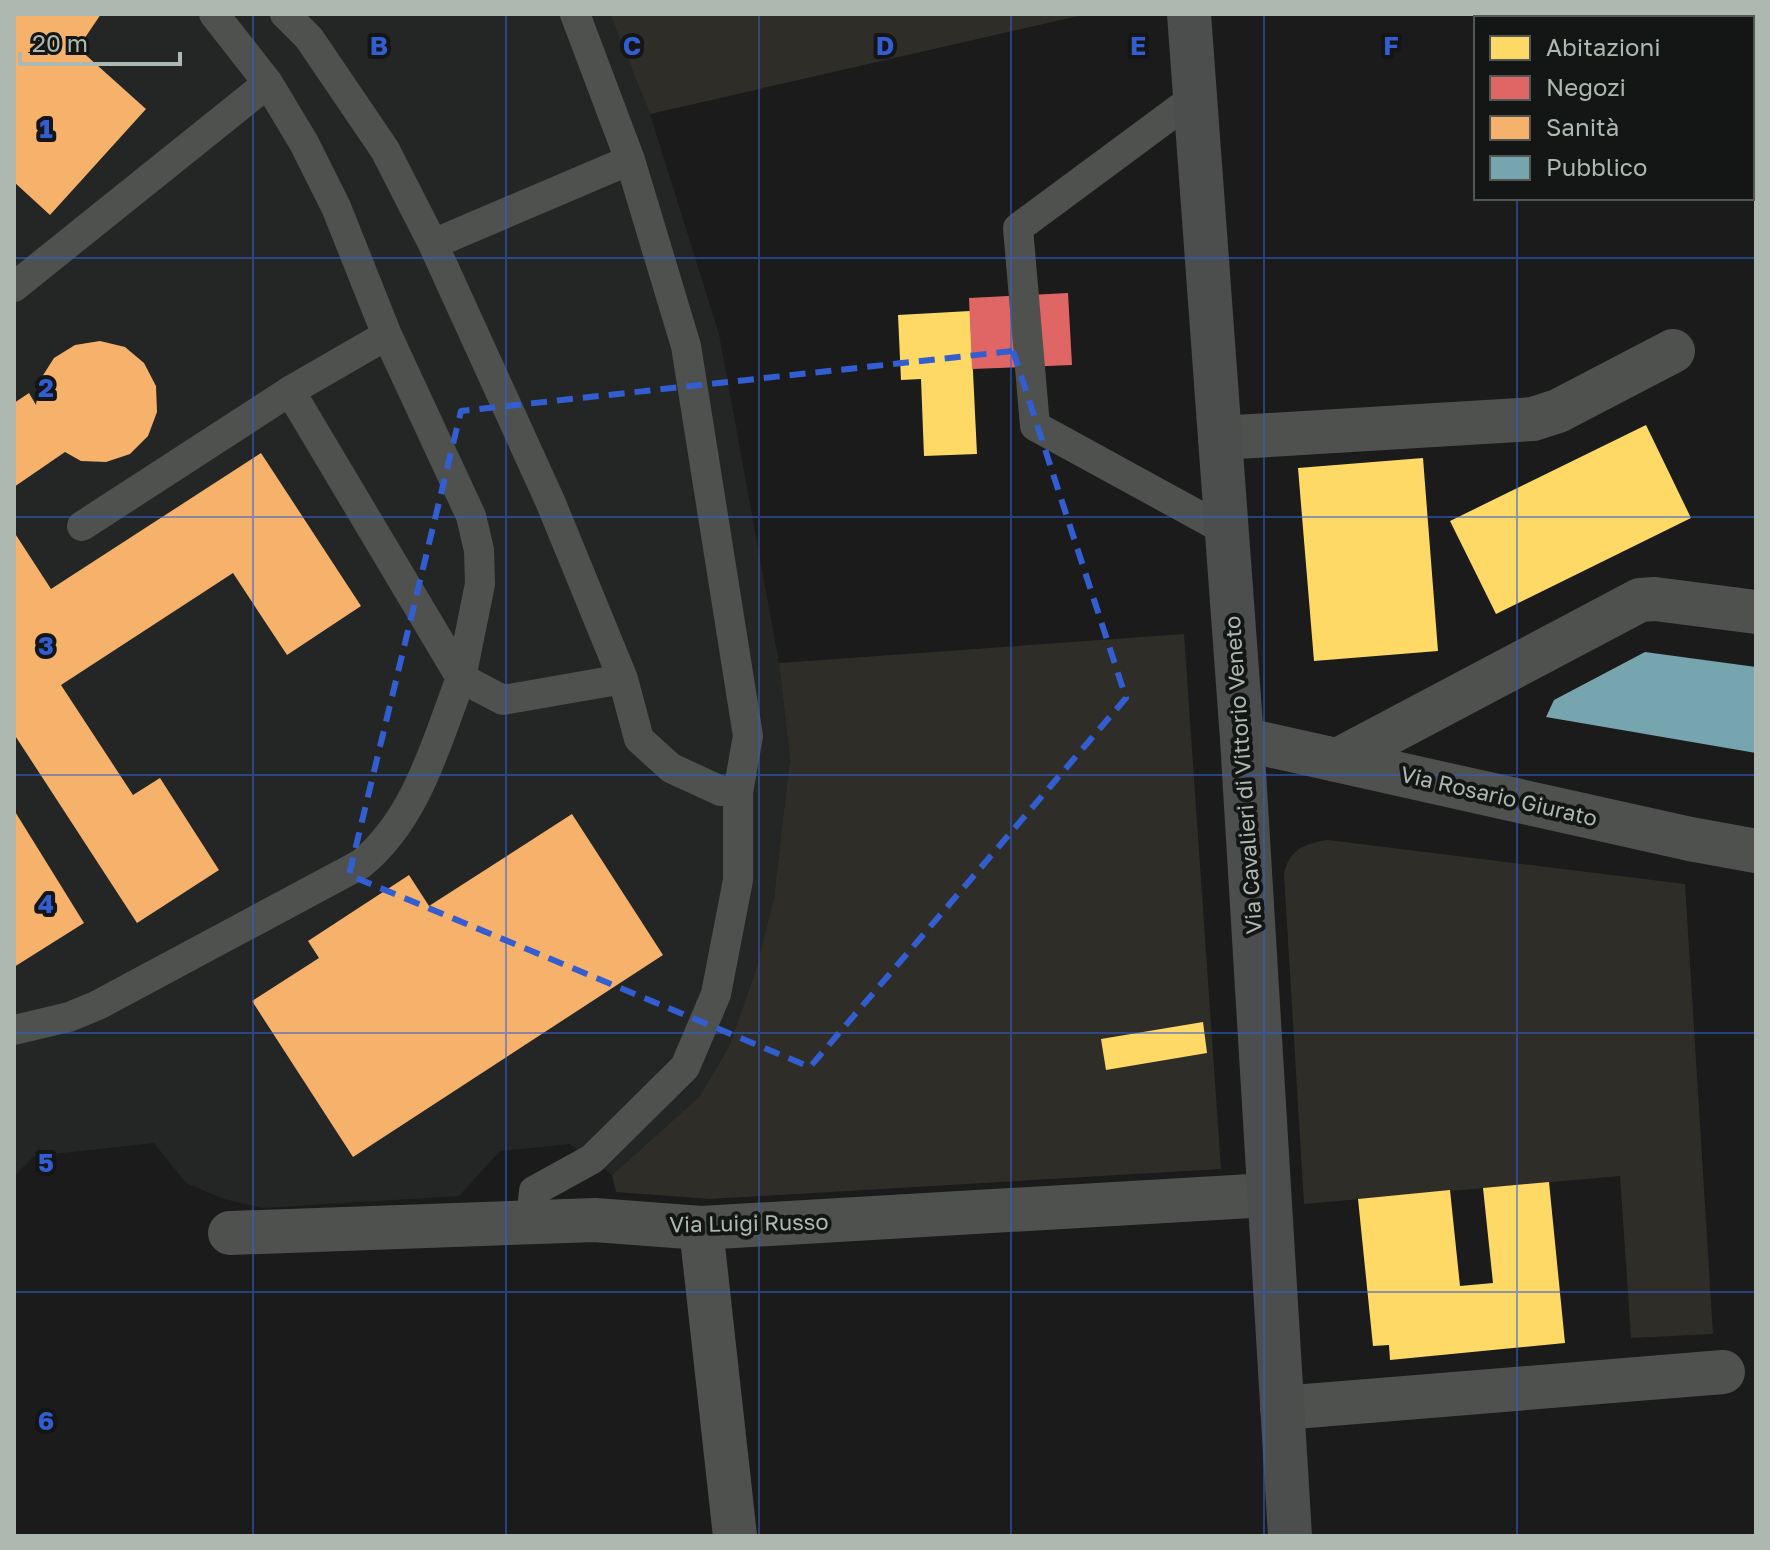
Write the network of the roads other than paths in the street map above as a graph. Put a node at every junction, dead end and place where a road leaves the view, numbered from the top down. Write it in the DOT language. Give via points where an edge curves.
graph roads {
  1 [pos="214,14"];
  2 [pos="285,14"];
  3 [pos="575,14"];
  4 [pos="1189,14"];
  5 [pos="268,83"];
  6 [pos="1195,97"];
  7 [pos="630,160"];
  8 [pos="433,244"];
  9 [pos="14,287"];
  10 [pos="387,335"];
  11 [pos="1673,351"];
  12 [pos="290,391"];
  13 [pos="1220,438"];
  14 [pos="82,526"];
  15 [pos="1225,530"];
  16 [pos="1756,612"];
  17 [pos="461,678"];
  18 [pos="623,679"];
  19 [pos="1242,739"];
  20 [pos="1338,760"];
  21 [pos="738,792"];
  22 [pos="1756,851"];
  23 [pos="14,1030"];
  24 [pos="1268,1195"];
  25 [pos="531,1222"];
  26 [pos="701,1228"];
  27 [pos="230,1233"];
  28 [pos="1723,1372"];
  29 [pos="1282,1408"];
  30 [pos="735,1536"];
  31 [pos="1290,1536"];
  1 -- 5 [label="lane"];
  2 -- 8 [label="lane" via="309,38 385,150"];
  3 -- 7 [label="lane"];
  4 -- 6 [label="main road, Via Cavalieri di Vittorio Veneto"];
  5 -- 9 [label="lane"];
  5 -- 10 [label="lane" via="336,207"];
  6 -- 13 [label="main road, Via Cavalieri di Vittorio Veneto"];
  6 -- 15 [label="lane" via="1018,228 1035,426"];
  7 -- 8 [label="lane"];
  7 -- 21 [label="lane" via="686,346 748,736"];
  8 -- 18 [label="lane" via="550,501"];
  10 -- 12 [label="lane"];
  10 -- 17 [label="lane" via="471,516 479,550 480,584"];
  11 -- 13 [label="street" via="1533,419"];
  12 -- 14 [label="lane"];
  12 -- 17 [label="lane"];
  13 -- 15 [label="main road, Via Cavalieri di Vittorio Veneto"];
  15 -- 19 [label="main road, Via Cavalieri di Vittorio Veneto"];
  16 -- 20 [label="street" via="1640,600"];
  17 -- 18 [label="lane" via="503,700"];
  17 -- 23 [label="lane" via="403,819 383,847 361,864 98,1005"];
  18 -- 21 [label="lane" via="639,739 671,768 721,791"];
  19 -- 20 [label="street, Via Rosario Giurato"];
  19 -- 24 [label="main road, Via Cavalieri di Vittorio Veneto"];
  20 -- 22 [label="street, Via Rosario Giurato"];
  21 -- 25 [label="lane" via="738,880 719,980 685,1067 592,1159 534,1191"];
  24 -- 26 [label="street, Via Luigi Russo"];
  24 -- 29 [label="main road, Via Cavalieri di Vittorio Veneto"];
  25 -- 26 [label="street, Via Luigi Russo" via="595,1220"];
  25 -- 27 [label="street, Via Luigi Russo"];
  26 -- 30 [label="street"];
  28 -- 29 [label="street"];
  29 -- 31 [label="main road, Via Cavalieri di Vittorio Veneto"];
}
